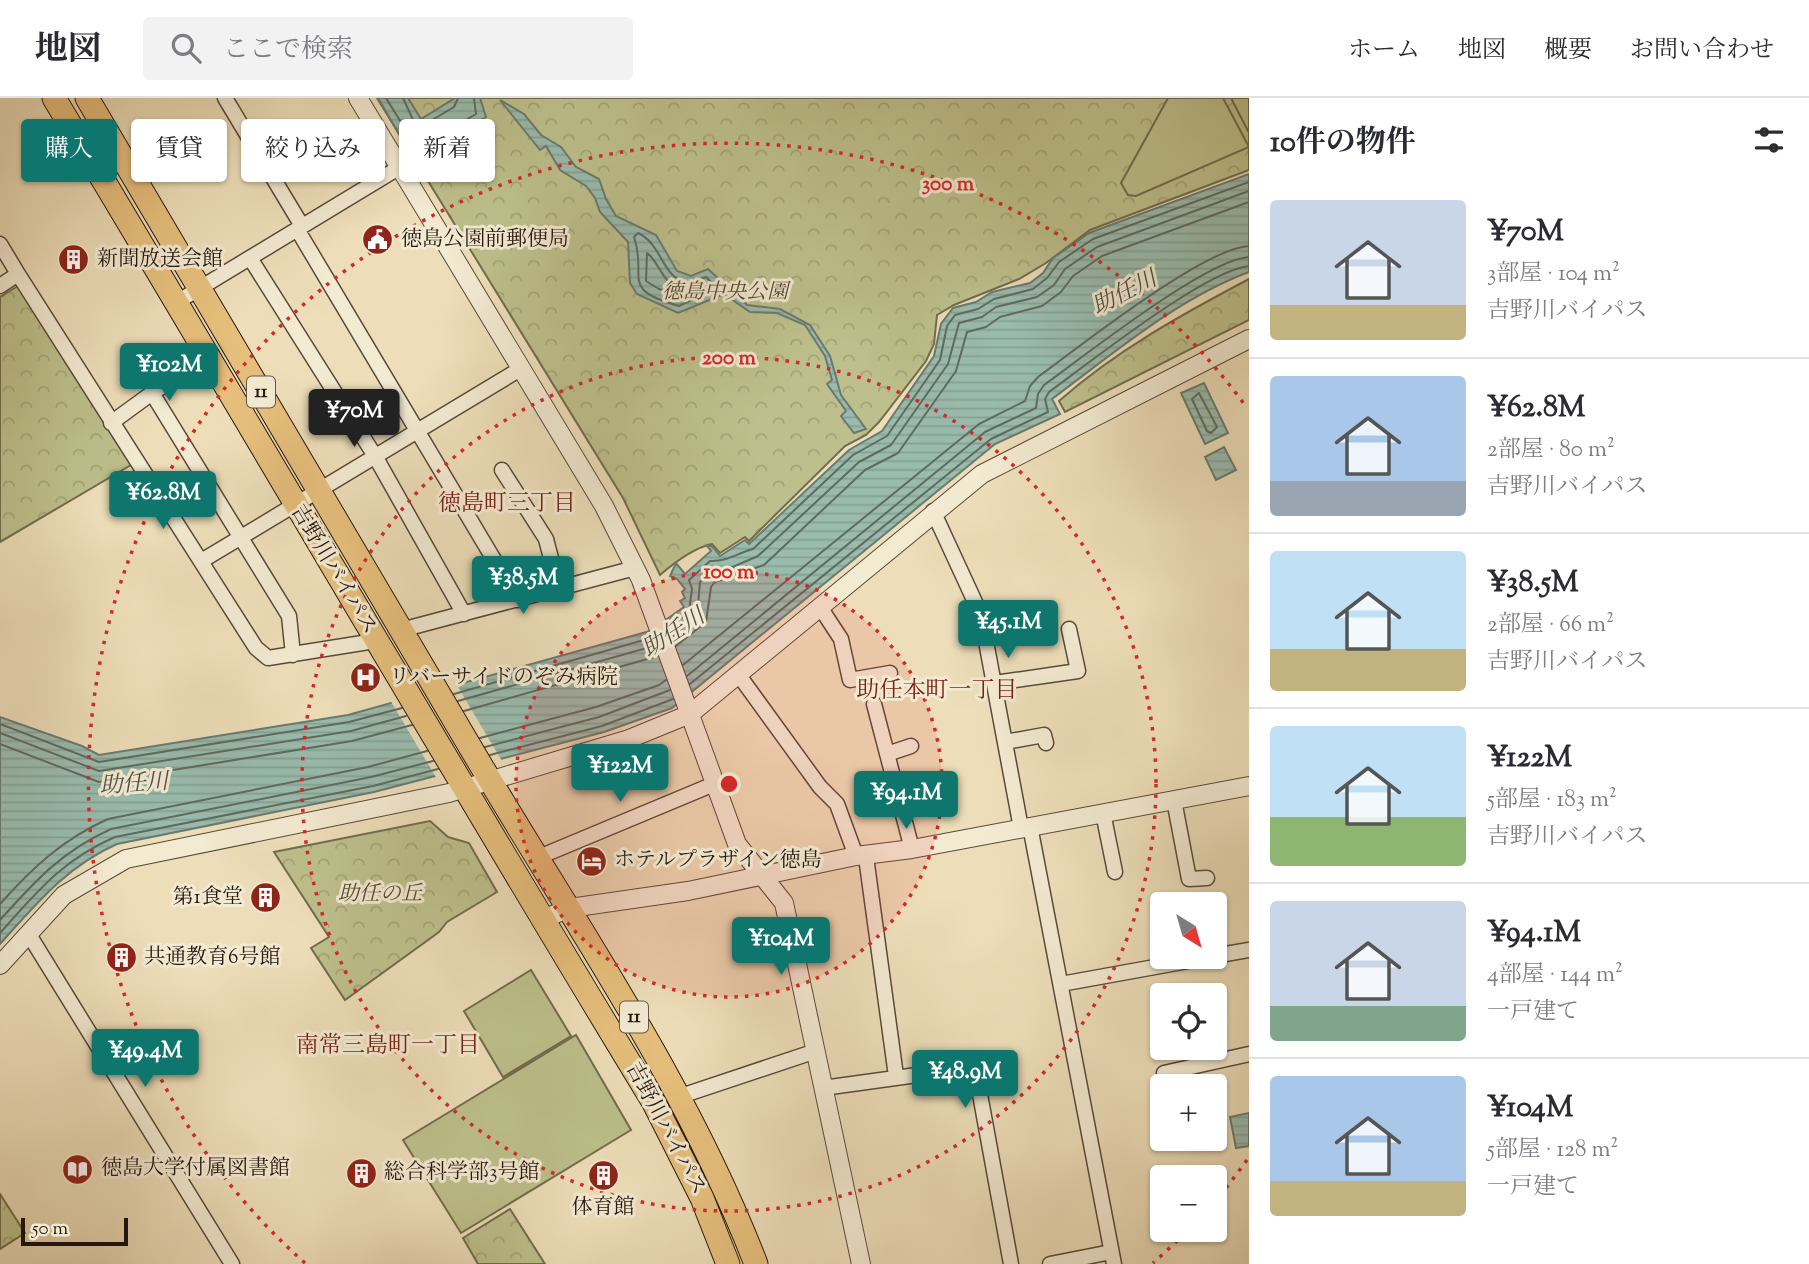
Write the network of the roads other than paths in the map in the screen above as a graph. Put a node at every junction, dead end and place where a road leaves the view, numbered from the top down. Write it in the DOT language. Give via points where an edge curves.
graph roads {
  1 [pos="54,98"];
  2 [pos="87,98"];
  3 [pos="225,98"];
  4 [pos="358,98"];
  5 [pos="399,165"];
  6 [pos="399,168"];
  7 [pos="409,182"];
  8 [pos="299,228"];
  9 [pos="0,244"];
  10 [pos="250,258"];
  11 [pos="18,274"];
  12 [pos="0,286"];
  13 [pos="200,288"];
  14 [pos="177,302"];
  15 [pos="1249,339"];
  16 [pos="210,357"];
  17 [pos="522,368"];
  18 [pos="152,393"];
  19 [pos="111,423"];
  20 [pos="418,430"];
  21 [pos="375,456"];
  22 [pos="502,470"];
  23 [pos="319,490"];
  24 [pos="294,505"];
  25 [pos="933,511"];
  26 [pos="242,536"];
  27 [pos="203,560"];
  28 [pos="635,568"];
  29 [pos="559,589"];
  30 [pos="518,600"];
  31 [pos="820,607"];
  32 [pos="464,614"];
  33 [pos="1069,629"];
  34 [pos="401,630"];
  35 [pos="375,641"];
  36 [pos="293,655"];
  37 [pos="890,673"];
  38 [pos="738,674"];
  39 [pos="995,683"];
  40 [pos="874,704"];
  41 [pos="688,708"];
  42 [pos="1005,742"];
  43 [pos="1046,743"];
  44 [pos="911,746"];
  45 [pos="887,754"];
  46 [pos="486,773"];
  47 [pos="459,781"];
  48 [pos="715,784"];
  49 [pos="1249,786"];
  50 [pos="1174,800"];
  51 [pos="1103,813"];
  52 [pos="1025,827"];
  53 [pos="912,849"];
  54 [pos="861,856"];
  55 [pos="538,857"];
  56 [pos="1115,872"];
  57 [pos="761,874"];
  58 [pos="1207,878"];
  59 [pos="570,908"];
  60 [pos="543,919"];
  61 [pos="28,933"];
  62 [pos="1249,950"];
  63 [pos="1227,954"];
  64 [pos="0,965"];
  65 [pos="1150,968"];
  66 [pos="1061,984"];
  67 [pos="816,1051"];
  68 [pos="1249,1054"];
  69 [pos="1164,1073"];
  70 [pos="896,1076"];
  71 [pos="824,1088"];
  72 [pos="678,1097"];
  73 [pos="1113,1258"];
  74 [pos="232,1264"];
  75 [pos="728,1264"];
  76 [pos="756,1264"];
  77 [pos="861,1264"];
  78 [pos="1011,1264"];
  79 [pos="1050,1264"];
  1 -- 14 [label="highway, 吉野川バイパス / 11"];
  2 -- 13 [label="highway, 吉野川バイパス / 11"];
  3 -- 8 [label="street"];
  4 -- 5 [label="street"];
  6 -- 8 [label="street"];
  7 -- 17 [label="street"];
  8 -- 10 [label="street"];
  8 -- 20 [label="street"];
  9 -- 11 [label="street"];
  10 -- 13 [label="street"];
  10 -- 21 [label="street"];
  11 -- 12 [label="street"];
  11 -- 19 [label="street"];
  13 -- 14 [label="street"];
  13 -- 23 [label="highway, 吉野川バイパス / 11"];
  14 -- 16 [label="highway, 吉野川バイパス / 11"];
  15 -- 25 [label="street" via="982,474"];
  16 -- 18 [label="street"];
  16 -- 24 [label="highway, 吉野川バイパス / 11"];
  17 -- 20 [label="street"];
  17 -- 28 [label="street" via="604,506"];
  18 -- 19 [label="street"];
  18 -- 26 [label="street"];
  19 -- 27 [label="street"];
  20 -- 21 [label="street"];
  20 -- 30 [label="street"];
  21 -- 23 [label="street"];
  21 -- 32 [label="street"];
  22 -- 29 [label="street" via="546,539"];
  23 -- 24 [label="street"];
  23 -- 34 [label="highway, 吉野川バイパス / 11"];
  24 -- 26 [label="street"];
  24 -- 35 [label="highway, 吉野川バイパス / 11"];
  25 -- 31 [label="street"];
  25 -- 39 [label="street" via="981,615"];
  26 -- 27 [label="street"];
  26 -- 36 [label="street" via="289,616"];
  27 -- 36 [label="street" via="256,648 268,658"];
  28 -- 29 [label="street"];
  28 -- 41 [label="street"];
  29 -- 30 [label="street"];
  30 -- 32 [label="street"];
  31 -- 37 [label="street" via="841,639 850,680"];
  31 -- 38 [label="street"];
  32 -- 34 [label="street"];
  33 -- 39 [label="street" via="1079,671"];
  34 -- 46 [label="highway, 吉野川バイパス / 11"];
  35 -- 36 [label="street"];
  35 -- 47 [label="highway, 吉野川バイパス / 11"];
  38 -- 41 [label="street" via="707,703"];
  38 -- 54 [label="street" via="837,804"];
  39 -- 42 [label="street"];
  40 -- 45 [label="street"];
  41 -- 46 [label="street" via="629,739"];
  41 -- 48 [label="street"];
  42 -- 43 [label="street" via="1044,735"];
  42 -- 52 [label="street"];
  44 -- 45 [label="street"];
  45 -- 53 [label="street"];
  46 -- 47 [label="street"];
  46 -- 55 [label="highway, 吉野川バイパス / 11"];
  47 -- 60 [label="highway, 吉野川バイパス / 11"];
  47 -- 61 [label="street" via="126,859 64,895"];
  48 -- 55 [label="street"];
  48 -- 57 [label="street" via="737,844"];
  49 -- 50 [label="street"];
  50 -- 51 [label="street"];
  50 -- 58 [label="street" via="1189,879"];
  51 -- 52 [label="street"];
  51 -- 56 [label="street"];
  52 -- 53 [label="street"];
  52 -- 66 [label="street"];
  53 -- 54 [label="street"];
  54 -- 57 [label="street"];
  54 -- 70 [label="street"];
  55 -- 59 [label="highway, 吉野川バイパス / 11"];
  57 -- 59 [label="street" via="688,891"];
  57 -- 67 [label="street" via="785,903"];
  59 -- 60 [label="street"];
  59 -- 72 [label="highway, 吉野川バイパス / 11"];
  60 -- 75 [label="highway, 吉野川バイパス / 11" via="654,1102 702,1198"];
  61 -- 64 [label="street"];
  61 -- 74 [label="street"];
  62 -- 63 [label="street"];
  65 -- 66 [label="street"];
  66 -- 73 [label="street"];
  67 -- 71 [label="street"];
  67 -- 72 [label="street"];
  68 -- 69 [label="street"];
  70 -- 71 [label="street"];
  70 -- 78 [label="street" via="975,1067"];
  71 -- 77 [label="street"];
  72 -- 76 [label="highway, 吉野川バイパス / 11" via="724,1186"];
  73 -- 79 [label="street"];
}
